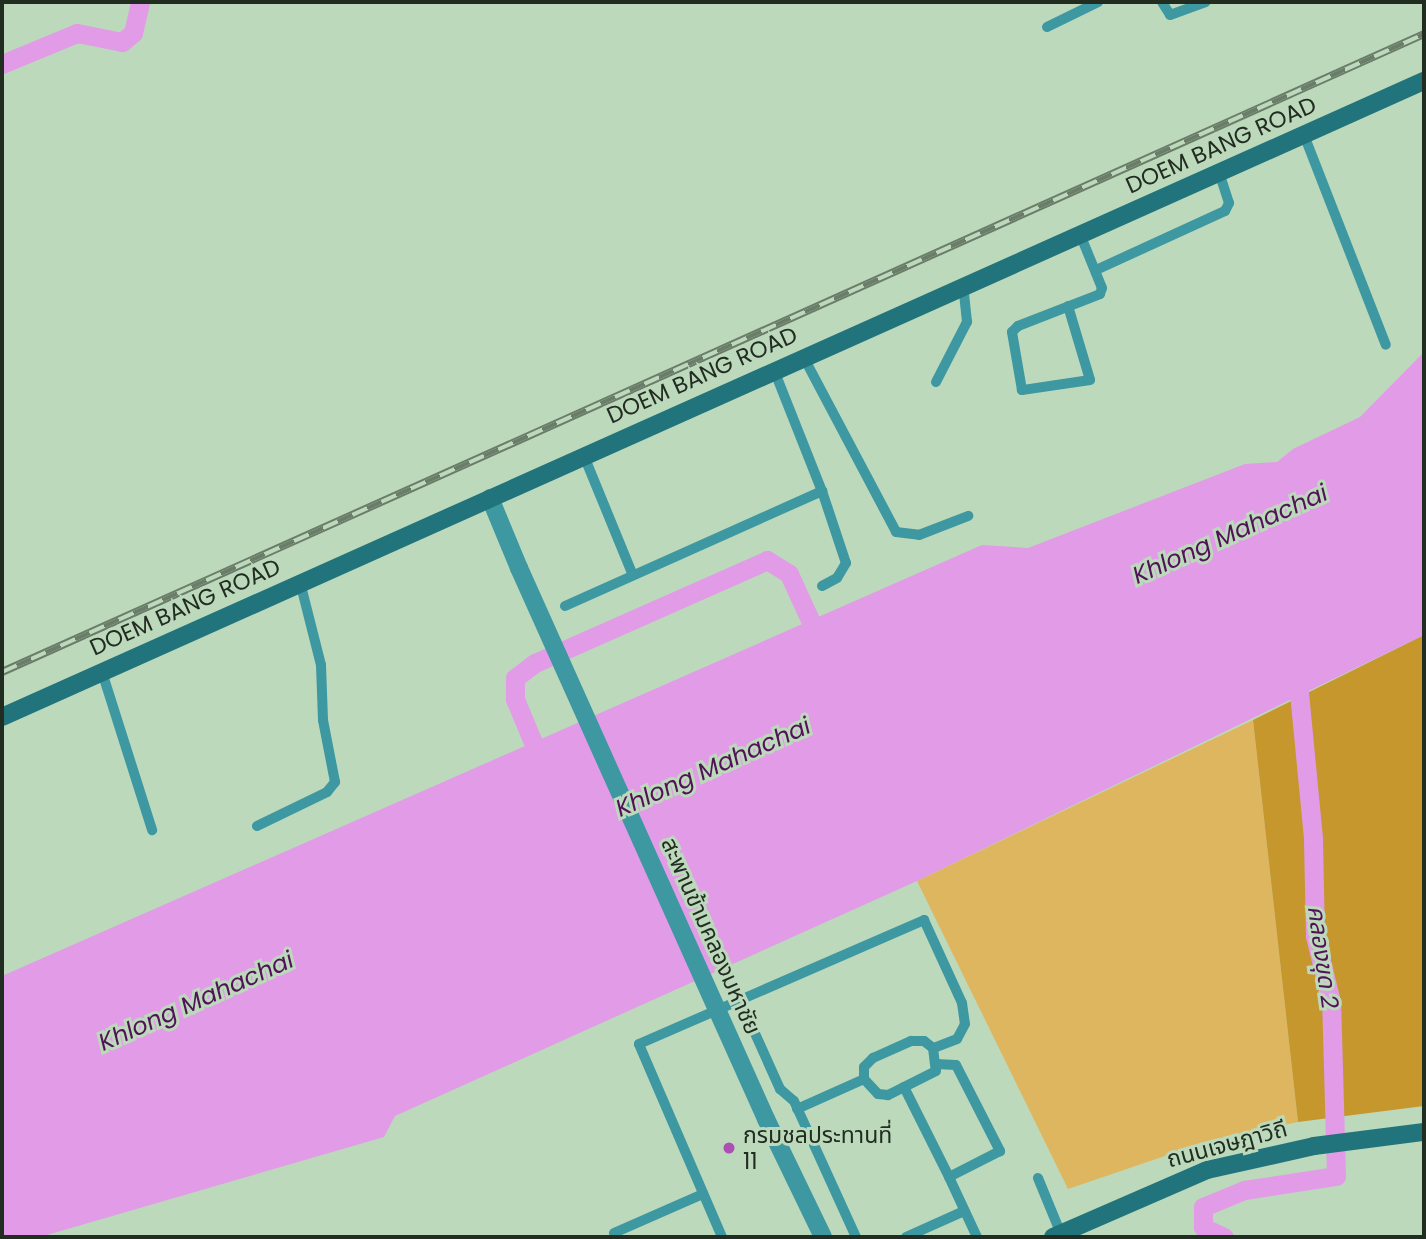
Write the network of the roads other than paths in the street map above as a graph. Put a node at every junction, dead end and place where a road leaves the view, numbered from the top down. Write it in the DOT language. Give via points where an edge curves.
graph roads {
  1 [pos="1098,2"];
  2 [pos="1162,2"];
  3 [pos="1206,2"];
  4 [pos="1047,27"];
  5 [pos="1424,81"];
  6 [pos="1304,135"];
  7 [pos="1219,172"];
  8 [pos="1080,234"];
  9 [pos="1096,270"];
  10 [pos="963,285"];
  11 [pos="1069,306"];
  12 [pos="1386,345"];
  13 [pos="803,356"];
  14 [pos="774,370"];
  15 [pos="936,382"];
  16 [pos="584,456"];
  17 [pos="822,491"];
  18 [pos="490,498"];
  19 [pos="968,516"];
  20 [pos="632,573"];
  21 [pos="300,582"];
  22 [pos="822,586"];
  23 [pos="565,606"];
  24 [pos="102,672"];
  25 [pos="2,717"];
  26 [pos="257,826"];
  27 [pos="152,830"];
  28 [pos="740,1000"];
  29 [pos="933,1048"];
  30 [pos="936,1064"];
  31 [pos="864,1079"];
  32 [pos="904,1087"];
  33 [pos="797,1108"];
  34 [pos="1424,1132"];
  35 [pos="949,1177"];
  36 [pos="1038,1178"];
  37 [pos="703,1194"];
  38 [pos="964,1210"];
  39 [pos="614,1233"];
  40 [pos="1057,1235"];
  41 [pos="722,1237"];
  42 [pos="823,1237"];
  43 [pos="856,1237"];
  44 [pos="906,1237"];
  45 [pos="977,1237"];
  1 -- 4 [label="lane"];
  2 -- 3 [label="lane" via="1170,16"];
  5 -- 6 [label="street, DOEM BANG ROAD"];
  6 -- 7 [label="street, DOEM BANG ROAD"];
  6 -- 12 [label="lane"];
  7 -- 8 [label="street, DOEM BANG ROAD"];
  7 -- 9 [label="lane" via="1229,203 1225,211"];
  8 -- 9 [label="lane"];
  8 -- 10 [label="street, DOEM BANG ROAD"];
  9 -- 11 [label="lane" via="1100,294"];
  10 -- 13 [label="street, DOEM BANG ROAD"];
  10 -- 15 [label="lane" via="967,322"];
  11 -- 11 [label="lane" via="1012,332 1023,390 1090,380"];
  13 -- 14 [label="street, DOEM BANG ROAD"];
  13 -- 19 [label="lane" via="896,532 919,535"];
  14 -- 16 [label="street, DOEM BANG ROAD"];
  14 -- 17 [label="lane"];
  16 -- 18 [label="street, DOEM BANG ROAD"];
  16 -- 20 [label="lane"];
  17 -- 20 [label="lane"];
  17 -- 22 [label="lane" via="846,563 837,578"];
  18 -- 21 [label="street, DOEM BANG ROAD"];
  18 -- 42 [label="street, สะพานข้ามคลองมหาชัย, bridge"];
  20 -- 23 [label="lane"];
  21 -- 24 [label="street, DOEM BANG ROAD"];
  21 -- 26 [label="lane" via="321,665 323,720 335,782 327,792"];
  24 -- 25 [label="street, DOEM BANG ROAD"];
  24 -- 27 [label="lane"];
  28 -- 29 [label="lane" via="924,920 962,1003 965,1024 957,1039"];
  28 -- 33 [label="lane" via="780,1089"];
  28 -- 37 [label="lane" via="639,1044"];
  29 -- 30 [label="lane"];
  29 -- 31 [label="lane" via="924,1041 911,1041 873,1058 864,1068"];
  30 -- 32 [label="lane" via="936,1071"];
  30 -- 35 [label="lane" via="956,1065 1000,1150"];
  31 -- 32 [label="lane" via="878,1094 888,1095"];
  31 -- 33 [label="lane"];
  32 -- 35 [label="lane"];
  33 -- 43 [label="lane"];
  34 -- 40 [label="street, ถนนเจษฎาวิถี" via="1314,1146 1207,1170"];
  35 -- 38 [label="lane"];
  36 -- 40 [label="lane"];
  37 -- 39 [label="lane"];
  37 -- 41 [label="lane"];
  38 -- 44 [label="lane"];
  38 -- 45 [label="lane"];
}
